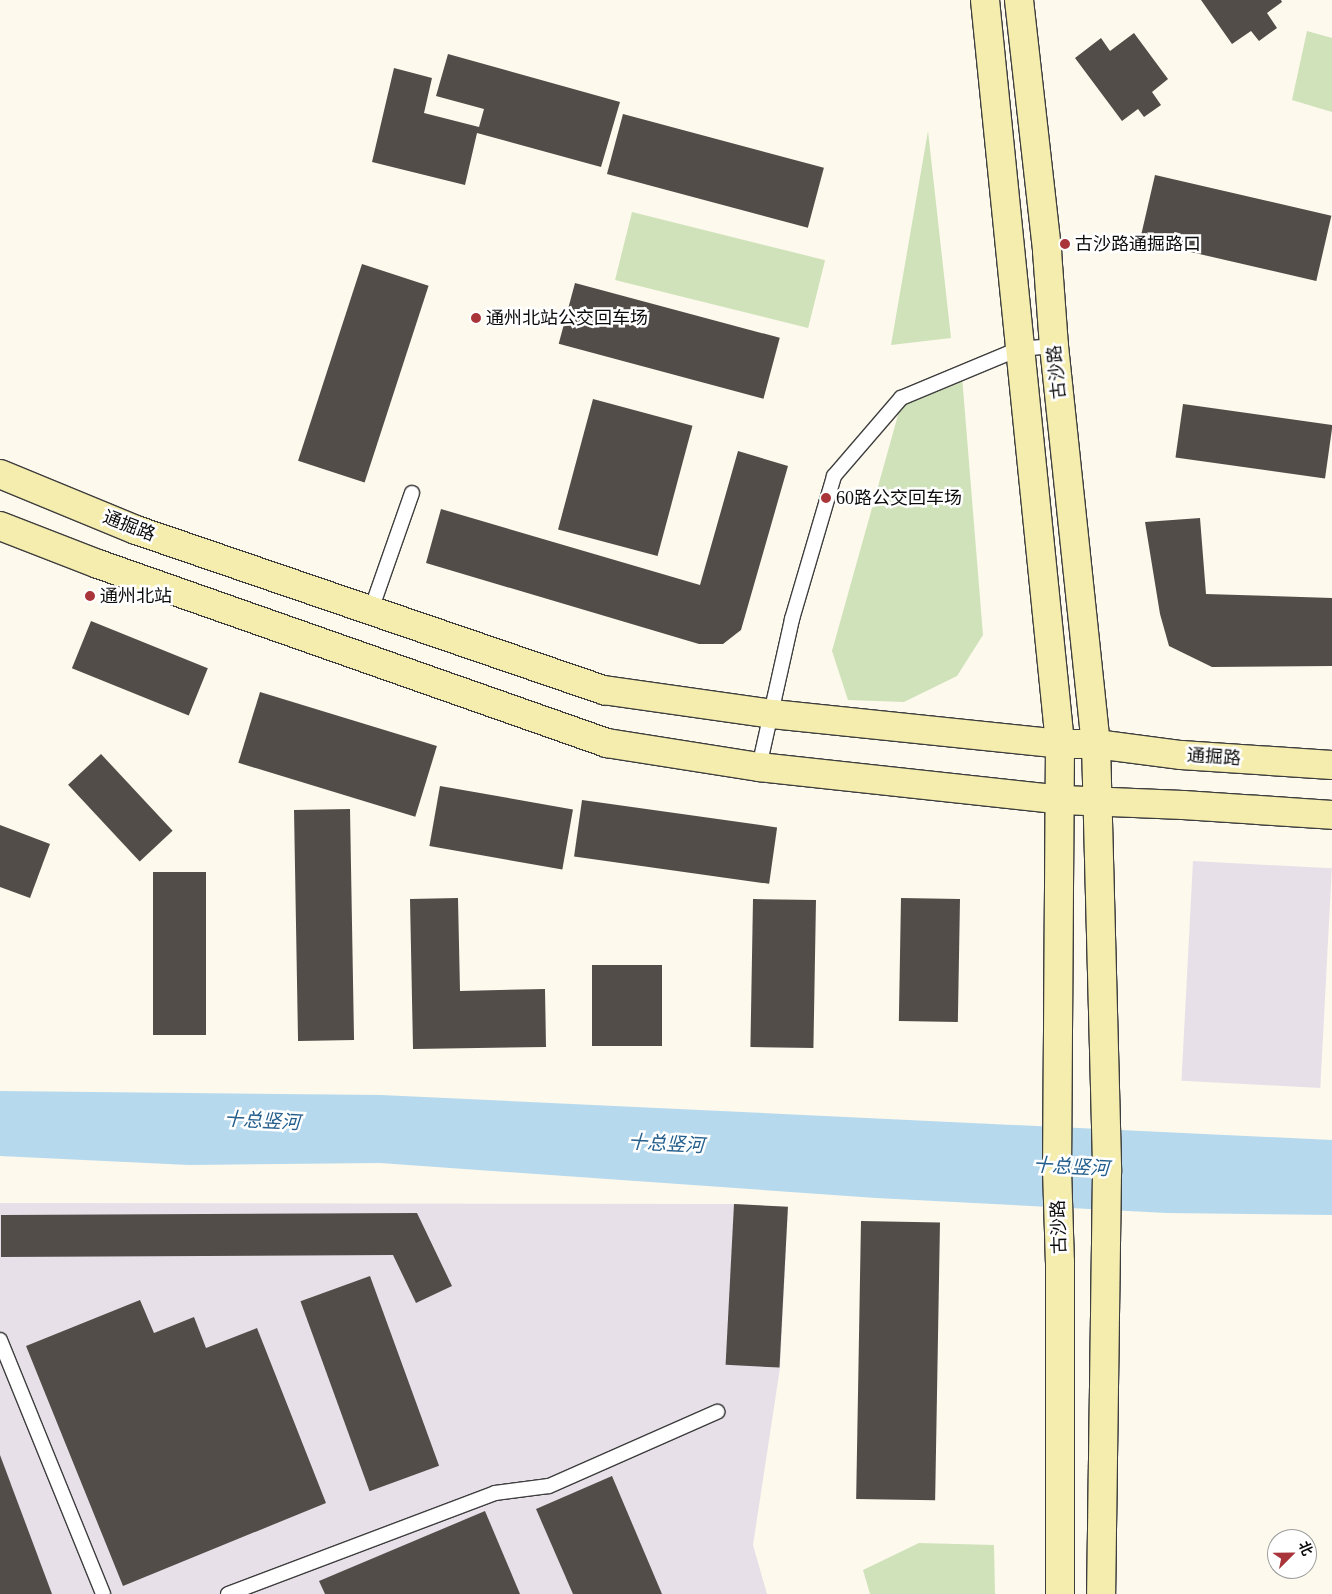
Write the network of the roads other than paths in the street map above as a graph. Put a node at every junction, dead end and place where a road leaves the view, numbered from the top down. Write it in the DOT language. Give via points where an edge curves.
graph roads {
  1 [pos="985,0"];
  2 [pos="1018,0"];
  3 [pos="1054,346"];
  4 [pos="1020,348"];
  5 [pos="0,474"];
  6 [pos="412,492"];
  7 [pos="0,526"];
  8 [pos="371,610"];
  9 [pos="772,714"];
  10 [pos="1060,744"];
  11 [pos="1096,744"];
  12 [pos="1332,765"];
  13 [pos="759,767"];
  14 [pos="1062,800"];
  15 [pos="1099,803"];
  16 [pos="1332,815"];
  17 [pos="0,1340"];
  18 [pos="717,1412"];
  19 [pos="103,1594"];
  20 [pos="228,1594"];
  21 [pos="1060,1594"];
  22 [pos="1101,1594"];
  1 -- 4 [label="main road, 古沙路"];
  2 -- 3 [label="main road, 古沙路" via="1047,251"];
  3 -- 4 [label="lane"];
  3 -- 11 [label="main road, 古沙路"];
  4 -- 9 [label="lane" via="901,398 834,476 792,619"];
  4 -- 10 [label="main road, 古沙路"];
  5 -- 8 [label="main road, 通掘路" via="136,530"];
  6 -- 8 [label="lane"];
  7 -- 13 [label="main road" via="98,564 607,743"];
  8 -- 9 [label="main road, 通掘路" via="604,690"];
  9 -- 10 [label="main road, 通掘路"];
  9 -- 13 [label="lane"];
  10 -- 11 [label="main road, 通掘路"];
  10 -- 14 [label="main road, 古沙路"];
  11 -- 12 [label="main road, 通掘路" via="1181,755"];
  11 -- 15 [label="main road, 古沙路"];
  13 -- 14 [label="main road"];
  14 -- 15 [label="main road"];
  14 -- 21 [label="main road, 古沙路" via="1057,1168"];
  15 -- 16 [label="main road"];
  15 -- 22 [label="main road" via="1107,1172"];
  17 -- 19 [label="lane"];
  18 -- 20 [label="lane" via="549,1486 495,1493"];
}
